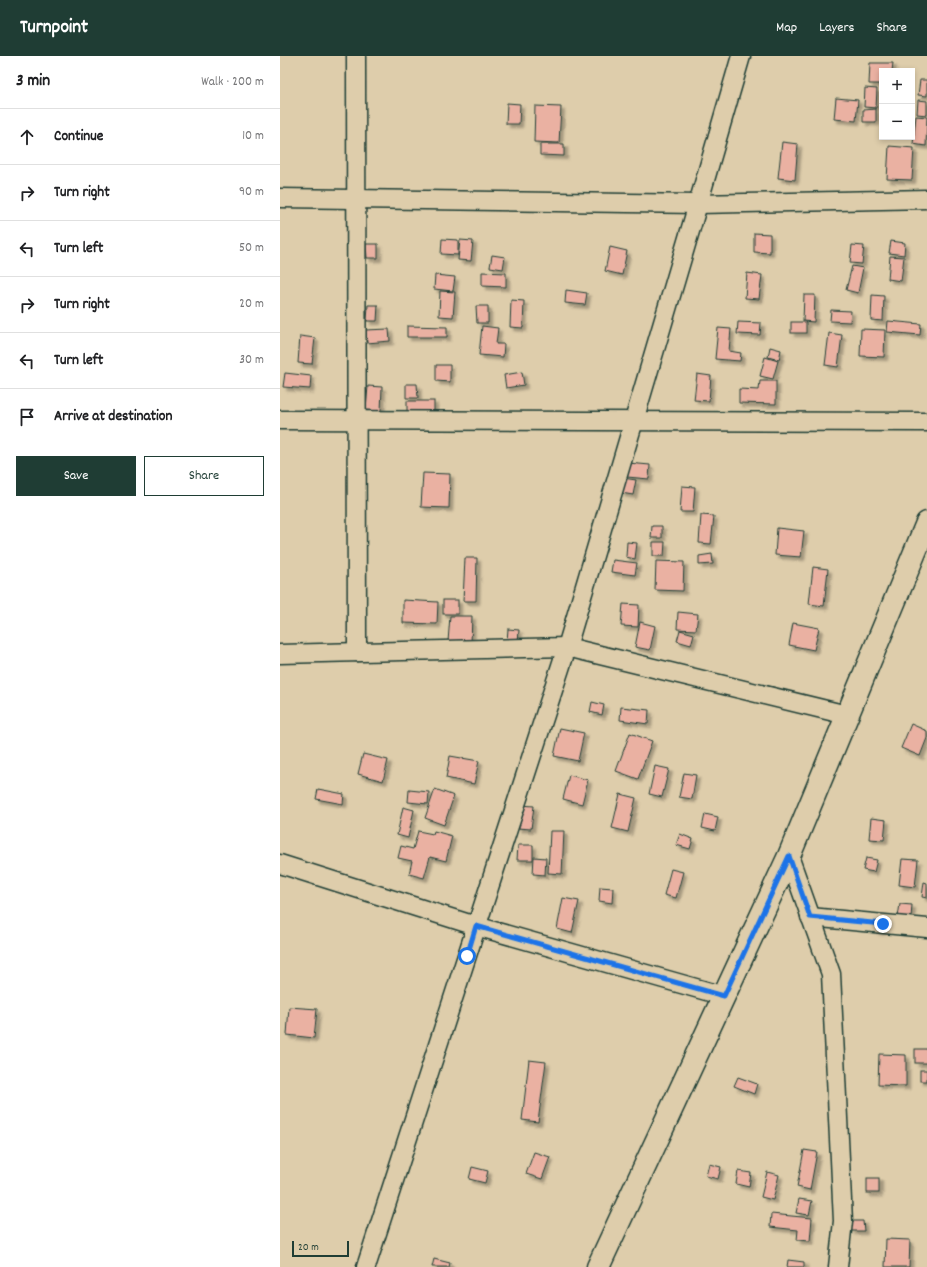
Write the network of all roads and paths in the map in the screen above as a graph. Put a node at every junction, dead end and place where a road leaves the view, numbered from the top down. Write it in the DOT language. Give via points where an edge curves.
graph roads {
  1 [pos="356,56"];
  2 [pos="741,56"];
  3 [pos="280,198"];
  4 [pos="356,199"];
  5 [pos="927,199"];
  6 [pos="698,204"];
  7 [pos="280,420"];
  8 [pos="357,420"];
  9 [pos="634,421"];
  10 [pos="927,422"];
  11 [pos="927,523"];
  12 [pos="567,646"];
  13 [pos="357,652"];
  14 [pos="280,654"];
  15 [pos="847,715"];
  16 [pos="789,856"];
  17 [pos="280,864"];
  18 [pos="810,917"];
  19 [pos="476,926"];
  20 [pos="927,928"];
  21 [pos="724,996"];
  22 [pos="366,1267"];
  23 [pos="598,1267"];
  24 [pos="838,1267"];
  1 -- 4 [label="street"];
  2 -- 6 [label="street"];
  3 -- 4 [label="street"];
  4 -- 6 [label="street"];
  4 -- 8 [label="street"];
  5 -- 6 [label="street"];
  6 -- 9 [label="street"];
  7 -- 8 [label="street"];
  8 -- 9 [label="street"];
  8 -- 13 [label="street"];
  9 -- 10 [label="street"];
  9 -- 12 [label="street"];
  11 -- 15 [label="street"];
  12 -- 13 [label="street"];
  12 -- 15 [label="street"];
  12 -- 19 [label="street"];
  13 -- 14 [label="street"];
  15 -- 16 [label="street"];
  16 -- 18 [label="street"];
  16 -- 21 [label="street"];
  17 -- 19 [label="street"];
  18 -- 20 [label="street"];
  18 -- 24 [label="street" via="831,974 843,1221"];
  19 -- 21 [label="street"];
  19 -- 22 [label="street"];
  21 -- 23 [label="street"];
}
